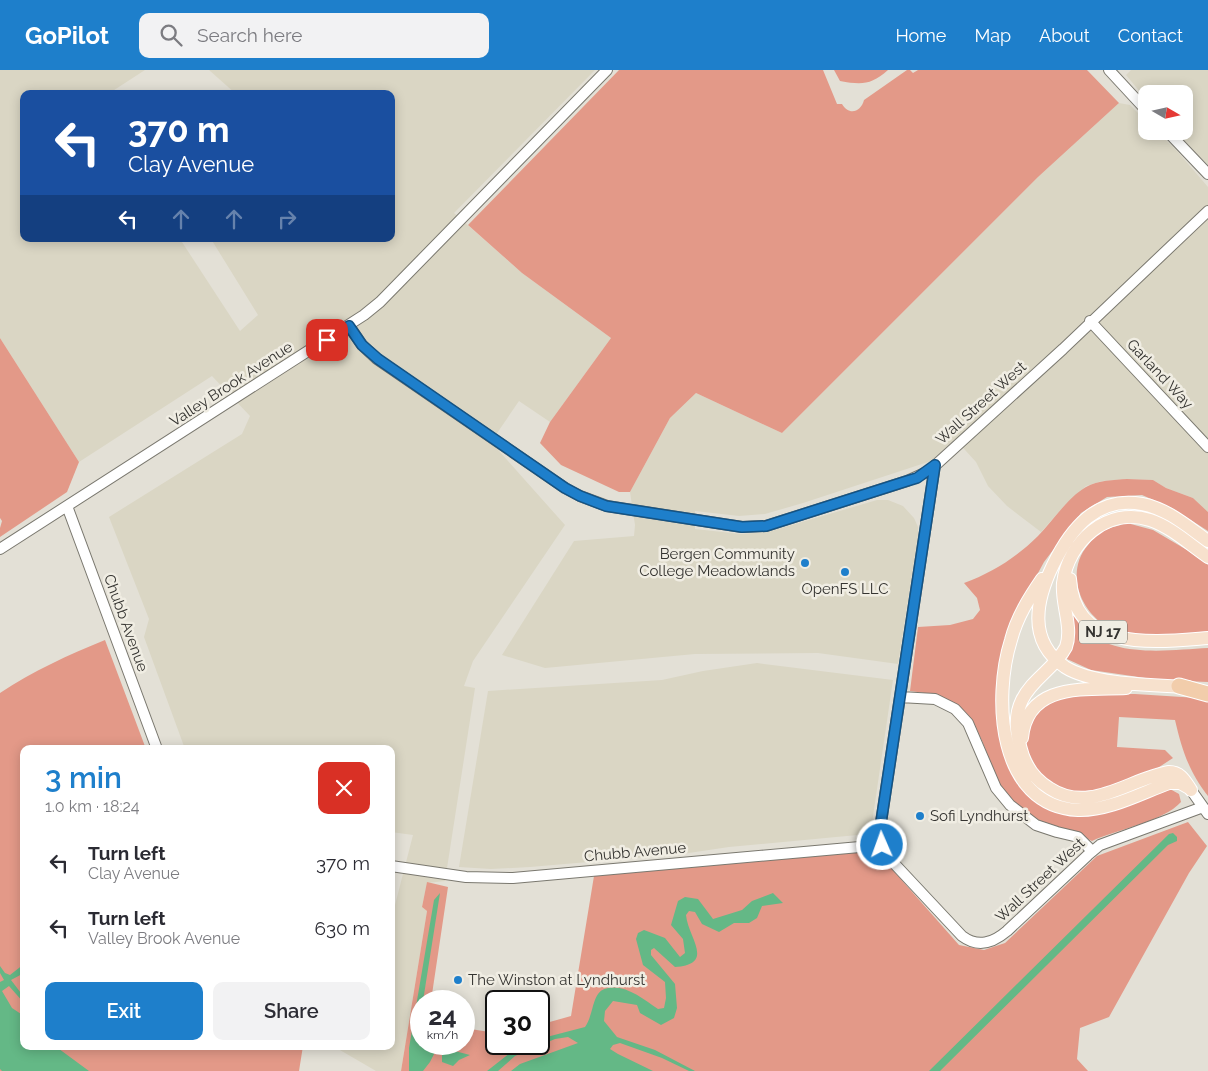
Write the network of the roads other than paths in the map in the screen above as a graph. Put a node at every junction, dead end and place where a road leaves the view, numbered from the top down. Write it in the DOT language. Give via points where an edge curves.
graph roads {
  1 [pos="607,70"];
  2 [pos="1109,70"];
  3 [pos="1138,101"];
  4 [pos="1176,140"];
  5 [pos="1208,174"];
  6 [pos="1208,211"];
  7 [pos="1090,322"];
  8 [pos="349,326"];
  9 [pos="1208,447"];
  10 [pos="935,465"];
  11 [pos="67,506"];
  12 [pos="1081,541"];
  13 [pos="1208,541"];
  14 [pos="0,550"];
  15 [pos="1059,552"];
  16 [pos="1208,556"];
  17 [pos="1208,638"];
  18 [pos="1057,660"];
  19 [pos="1172,686"];
  20 [pos="1208,688"];
  21 [pos="1208,694"];
  22 [pos="900,697"];
  23 [pos="156,745"];
  24 [pos="1025,760"];
  25 [pos="1191,790"];
  26 [pos="1205,810"];
  27 [pos="882,845"];
  28 [pos="1092,851"];
  29 [pos="395,867"];
  1 -- 8 [label="street, Valley Brook Avenue" via="380,302"];
  2 -- 3 [label="street"];
  4 -- 5 [label="street"];
  6 -- 7 [label="street, Wall Street West"];
  7 -- 9 [label="street, Garland Way"];
  7 -- 10 [label="street, Wall Street West"];
  8 -- 10 [label="street" via="362,345 378,359 565,488 606,506 742,527 760,526 917,478"];
  8 -- 11 [label="street, Valley Brook Avenue"];
  10 -- 22 [label="street, Wall Street West"];
  11 -- 14 [label="street, Valley Brook Avenue"];
  11 -- 23 [label="street, Chubb Avenue"];
  12 -- 16 [label="main road, NJ 17" via="1104,522 1139,517 1162,525"];
  12 -- 17 [label="main road, NJ 17" via="1071,562 1070,586 1078,608 1094,626 1109,635 1133,640"];
  12 -- 18 [label="main road" via="1065,574 1063,592 1068,639"];
  13 -- 15 [label="main road" via="1162,510 1144,504 1124,503 1087,516"];
  15 -- 18 [label="main road" via="1044,586 1038,611 1042,637"];
  15 -- 25 [label="main road" via="1019,616 1005,664 1003,718 1007,742 1018,772 1040,796 1072,809 1099,808 1173,782"];
  18 -- 19 [label="main road" via="1084,675"];
  18 -- 24 [label="main road" via="1029,689 1018,709 1016,729"];
  19 -- 20 [label="main road"];
  19 -- 21 [label="highway"];
  19 -- 24 [label="main road" via="1070,690 1047,697 1035,707 1025,724 1022,740"];
  22 -- 27 [label="street, Wall Street West" via="880,829"];
  22 -- 28 [label="street" via="935,699 960,713 971,728 996,788 1016,816 1043,828 1078,837"];
  24 -- 25 [label="main road" via="1032,774 1043,784 1056,793 1074,798 1097,797 1169,772 1181,776"];
  25 -- 26 [label="street"];
  26 -- 28 [label="street, Wall Street West" via="1110,841"];
  27 -- 28 [label="street, Wall Street West" via="892,861 956,930 969,940 981,943 1003,934"];
  27 -- 29 [label="street, Chubb Avenue" via="513,878 466,877"];
}
